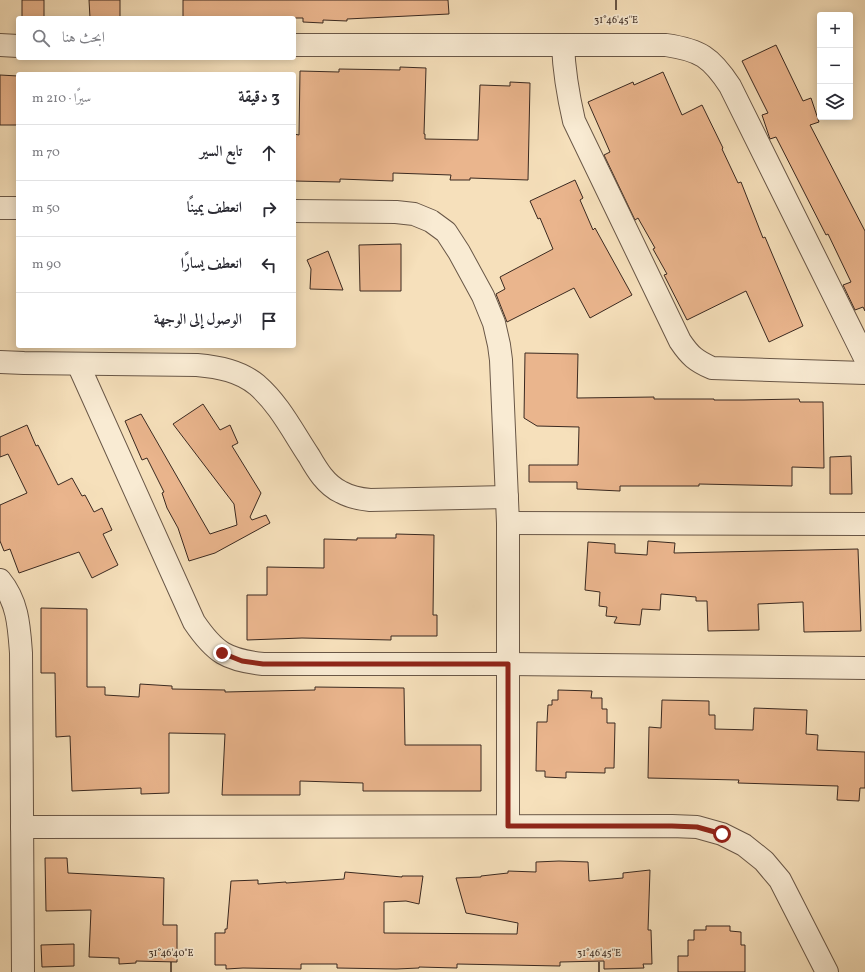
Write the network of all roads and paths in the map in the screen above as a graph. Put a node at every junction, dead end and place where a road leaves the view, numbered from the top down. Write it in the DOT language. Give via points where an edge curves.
graph roads {
  1 [pos="0,45"];
  2 [pos="296,45"];
  3 [pos="16,46"];
  4 [pos="563,46"];
  5 [pos="0,208"];
  6 [pos="16,208"];
  7 [pos="296,211"];
  8 [pos="865,358"];
  9 [pos="0,362"];
  10 [pos="78,364"];
  11 [pos="865,373"];
  12 [pos="507,497"];
  13 [pos="508,523"];
  14 [pos="865,524"];
  15 [pos="0,580"];
  16 [pos="508,664"];
  17 [pos="865,668"];
  18 [pos="508,826"];
  19 [pos="22,827"];
  20 [pos="23,972"];
  21 [pos="826,972"];
  1 -- 3 [label="street"];
  2 -- 4 [label="street"];
  4 -- 8 [label="street" via="685,48 702,55 718,69 730,86"];
  4 -- 11 [label="street" via="564,70 574,121 688,353 699,363 712,368"];
  5 -- 6 [label="street"];
  7 -- 12 [label="street" via="414,214 431,221 446,232 483,296 498,337"];
  9 -- 10 [label="street"];
  10 -- 12 [label="street" via="215,366 241,375 256,384 268,396 326,481 340,492 356,498 370,500"];
  10 -- 16 [label="street" via="194,622 206,639 222,653 242,661 263,664"];
  12 -- 13 [label="street"];
  13 -- 14 [label="street"];
  13 -- 16 [label="street"];
  15 -- 19 [label="street" via="13,601 19,625 22,685"];
  16 -- 17 [label="street"];
  16 -- 18 [label="street"];
  18 -- 19 [label="street"];
  18 -- 21 [label="street" via="672,826 697,827 722,834 744,845 764,861 780,880"];
  19 -- 20 [label="street"];
}
